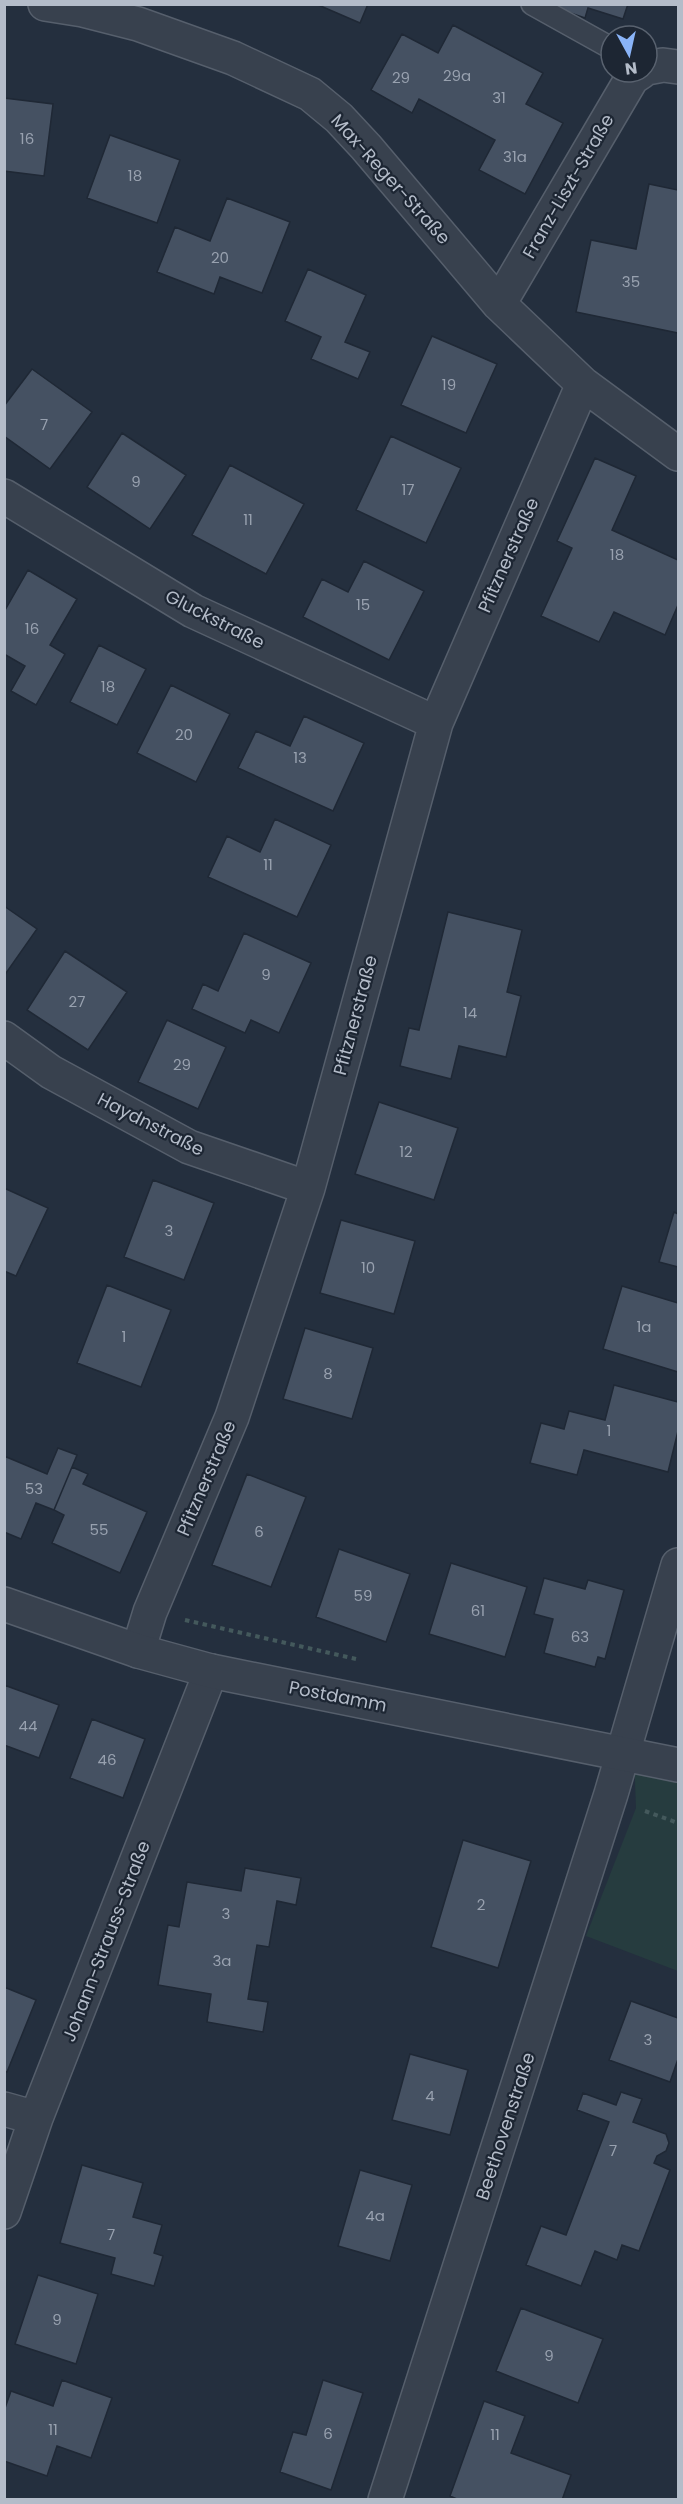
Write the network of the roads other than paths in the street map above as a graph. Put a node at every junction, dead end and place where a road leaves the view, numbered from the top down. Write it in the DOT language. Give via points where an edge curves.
graph roads {
  1 [pos="45,4"];
  2 [pos="532,4"];
  3 [pos="599,41"];
  4 [pos="659,66"];
  5 [pos="678,67"];
  6 [pos="628,84"];
  7 [pos="499,304"];
  8 [pos="583,384"];
  9 [pos="678,454"];
  10 [pos="4,496"];
  11 [pos="436,723"];
  12 [pos="4,1038"];
  13 [pos="308,1188"];
  14 [pos="678,1565"];
  15 [pos="4,1604"];
  16 [pos="138,1651"];
  17 [pos="211,1671"];
  18 [pos="622,1752"];
  19 [pos="678,1765"];
  20 [pos="4,2109"];
  21 [pos="36,2118"];
  22 [pos="4,2212"];
  23 [pos="385,2499"];
  1 -- 7 [label="street, Max-Reger-Straße" via="138,24 233,58 310,94 366,147"];
  2 -- 3 [label="lane"];
  4 -- 5 [label="street"];
  6 -- 7 [label="street, Franz-Liszt-Straße"];
  7 -- 8 [label="street, Max-Reger-Straße"];
  8 -- 9 [label="street, Max-Reger-Straße"];
  8 -- 11 [label="street, Pfitznerstraße"];
  10 -- 11 [label="street, Gluckstraße" via="193,611"];
  11 -- 13 [label="street, Pfitznerstraße"];
  12 -- 13 [label="street, Haydnstraße" via="51,1072 189,1147"];
  13 -- 16 [label="street, Pfitznerstraße" via="232,1417 150,1612"];
  14 -- 18 [label="street, Beethovenstraße"];
  15 -- 16 [label="street, Postdamm"];
  16 -- 17 [label="street, Postdamm"];
  17 -- 18 [label="street, Postdamm"];
  17 -- 21 [label="street, Johann-Strauss-Straße"];
  18 -- 19 [label="street, Postdamm"];
  18 -- 23 [label="street, Beethovenstraße"];
  20 -- 21 [label="street"];
  21 -- 22 [label="street, Johann-Strauss-Straße"];
}
